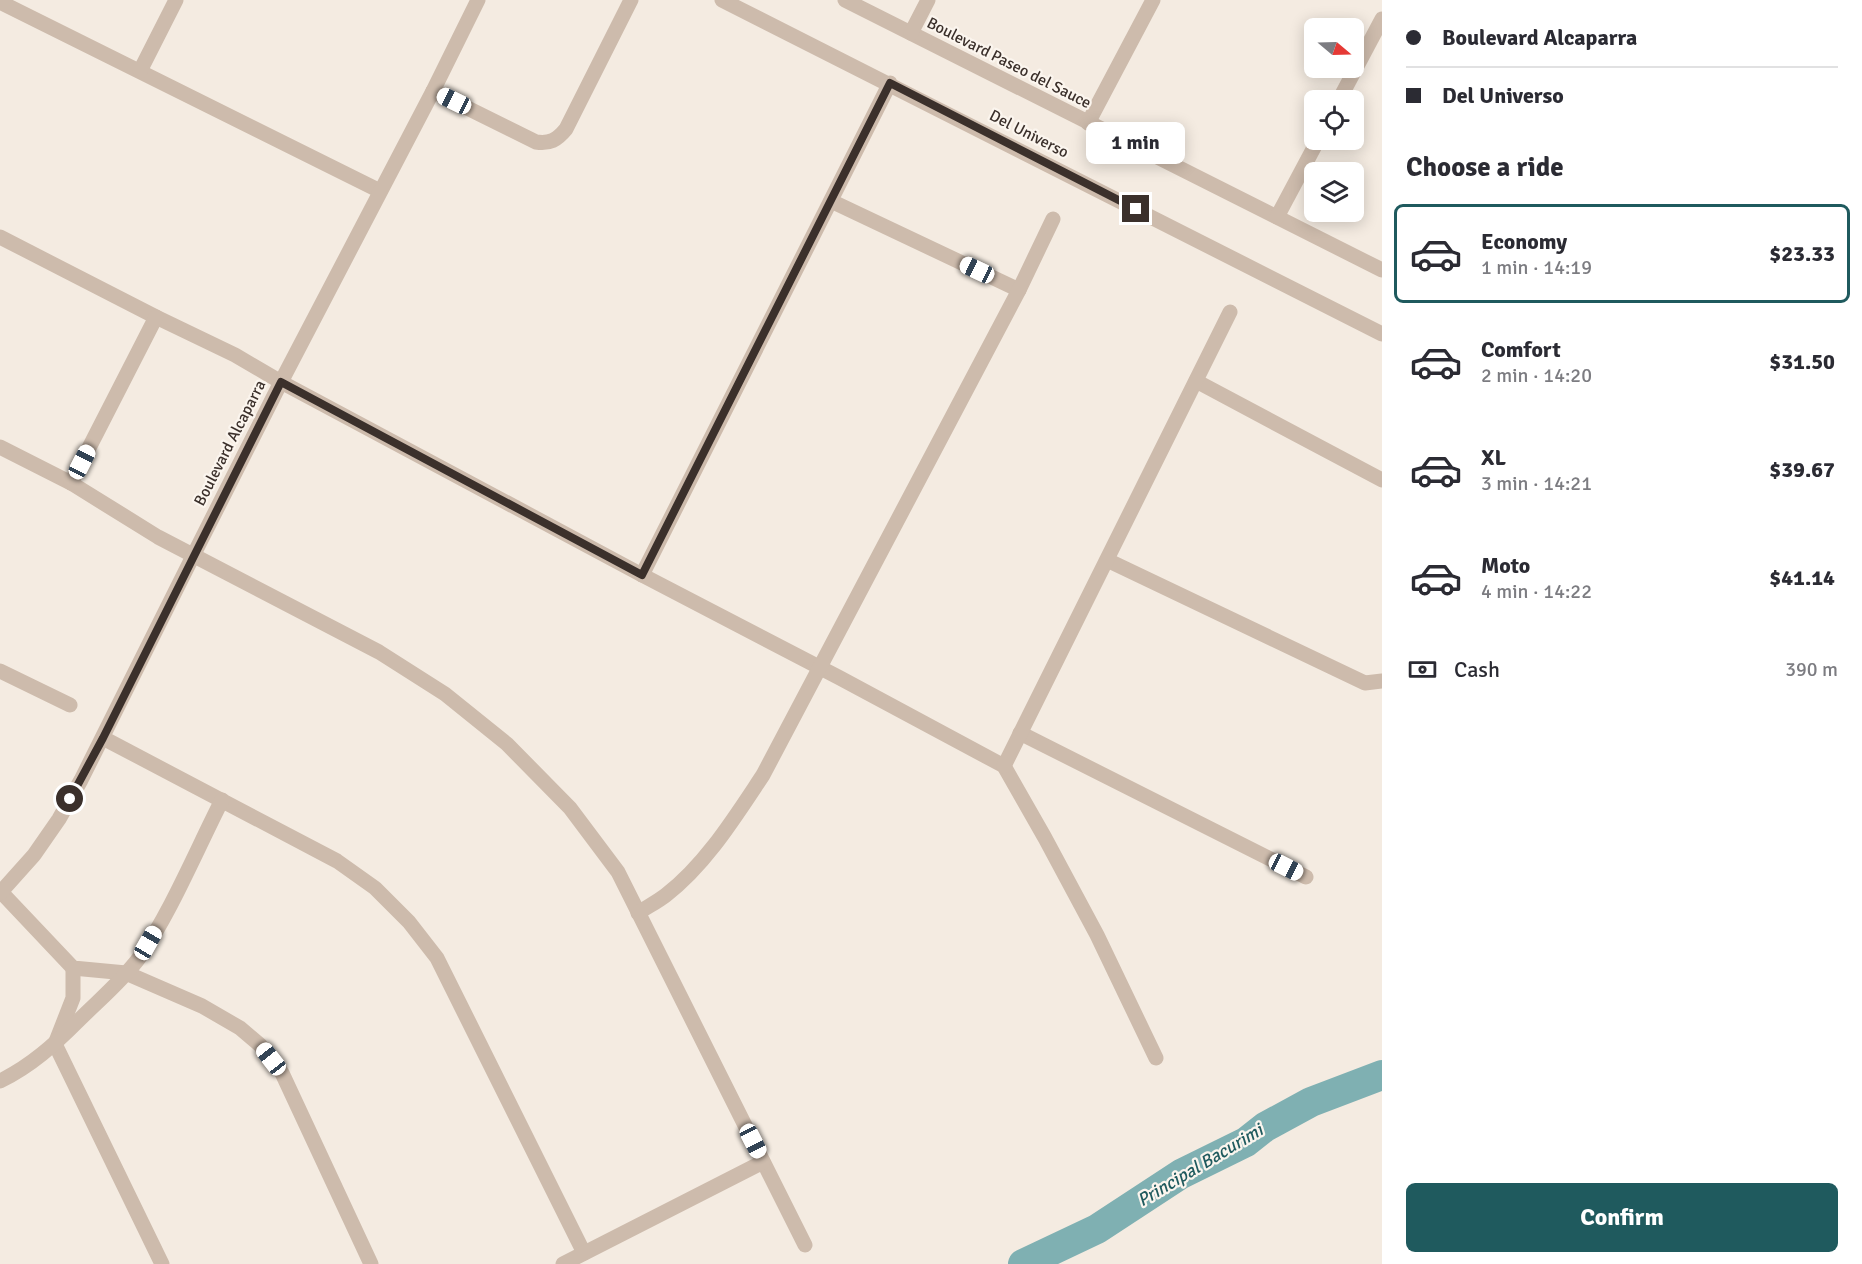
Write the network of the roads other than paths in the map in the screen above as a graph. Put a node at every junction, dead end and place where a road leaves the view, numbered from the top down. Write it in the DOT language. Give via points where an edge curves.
graph roads {
  1 [pos="176,0"];
  2 [pos="478,0"];
  3 [pos="631,0"];
  4 [pos="722,0"];
  5 [pos="844,0"];
  6 [pos="928,0"];
  7 [pos="1153,0"];
  8 [pos="0,2"];
  9 [pos="1382,19"];
  10 [pos="911,33"];
  11 [pos="140,71"];
  12 [pos="890,83"];
  13 [pos="1344,90"];
  14 [pos="433,91"];
  15 [pos="1088,123"];
  16 [pos="1313,150"];
  17 [pos="380,191"];
  18 [pos="831,201"];
  19 [pos="1277,217"];
  20 [pos="1053,219"];
  21 [pos="0,237"];
  22 [pos="1382,270"];
  23 [pos="1018,290"];
  24 [pos="1230,312"];
  25 [pos="156,317"];
  26 [pos="1382,334"];
  27 [pos="1196,381"];
  28 [pos="281,382"];
  29 [pos="0,447"];
  30 [pos="1382,480"];
  31 [pos="71,483"];
  32 [pos="194,554"];
  33 [pos="1107,560"];
  34 [pos="642,575"];
  35 [pos="820,668"];
  36 [pos="0,671"];
  37 [pos="1382,681"];
  38 [pos="70,705"];
  39 [pos="1020,733"];
  40 [pos="103,738"];
  41 [pos="1004,766"];
  42 [pos="222,800"];
  43 [pos="1306,878"];
  44 [pos="1,893"];
  45 [pos="638,913"];
  46 [pos="73,968"];
  47 [pos="126,973"];
  48 [pos="55,1044"];
  49 [pos="1156,1058"];
  50 [pos="0,1081"];
  51 [pos="763,1162"];
  52 [pos="805,1245"];
  53 [pos="584,1253"];
  54 [pos="162,1264"];
  55 [pos="371,1264"];
  56 [pos="563,1264"];
  1 -- 11 [label="street"];
  2 -- 14 [label="street, Boulevard Alcaparra"];
  3 -- 14 [label="street" via="566,129 553,141 536,142"];
  4 -- 12 [label="street, Del Universo"];
  5 -- 10 [label="street, Boulevard Paseo del Sauce"];
  6 -- 10 [label="street"];
  7 -- 15 [label="street"];
  8 -- 11 [label="street"];
  9 -- 13 [label="street"];
  10 -- 15 [label="street, Boulevard Paseo del Sauce"];
  11 -- 17 [label="street"];
  12 -- 18 [label="street"];
  12 -- 26 [label="street, Del Universo"];
  14 -- 17 [label="street, Boulevard Alcaparra"];
  15 -- 19 [label="street, Boulevard Paseo del Sauce"];
  16 -- 19 [label="street"];
  17 -- 28 [label="street, Boulevard Alcaparra"];
  18 -- 23 [label="street"];
  18 -- 34 [label="street"];
  19 -- 22 [label="street, Boulevard Paseo del Sauce"];
  20 -- 23 [label="street"];
  21 -- 25 [label="street"];
  23 -- 35 [label="street"];
  24 -- 27 [label="street"];
  25 -- 28 [label="street"];
  25 -- 31 [label="street"];
  27 -- 30 [label="street"];
  27 -- 33 [label="street"];
  28 -- 32 [label="street, Boulevard Alcaparra"];
  28 -- 34 [label="street"];
  29 -- 31 [label="street"];
  31 -- 32 [label="street" via="158,537"];
  32 -- 40 [label="street, Boulevard Alcaparra"];
  32 -- 45 [label="street" via="379,652 445,694 507,744 570,808 618,872"];
  33 -- 37 [label="street" via="1365,683"];
  33 -- 39 [label="street"];
  34 -- 35 [label="street"];
  35 -- 41 [label="street"];
  35 -- 45 [label="street" via="763,775 726,830 694,868"];
  36 -- 38 [label="street"];
  39 -- 41 [label="street"];
  39 -- 43 [label="street"];
  40 -- 42 [label="street"];
  40 -- 44 [label="street, Boulevard Alcaparra" via="59,819"];
  41 -- 49 [label="street" via="1097,935"];
  42 -- 47 [label="street" via="165,914"];
  42 -- 53 [label="street" via="337,861 375,888 409,922 437,958"];
  44 -- 46 [label="street"];
  45 -- 51 [label="street"];
  46 -- 47 [label="street"];
  46 -- 48 [label="street" via="73,998"];
  47 -- 48 [label="street"];
  47 -- 55 [label="street" via="202,1006 260,1045 282,1072"];
  48 -- 50 [label="street"];
  48 -- 54 [label="street"];
  51 -- 52 [label="street"];
  51 -- 53 [label="street"];
  53 -- 56 [label="street"];
}
